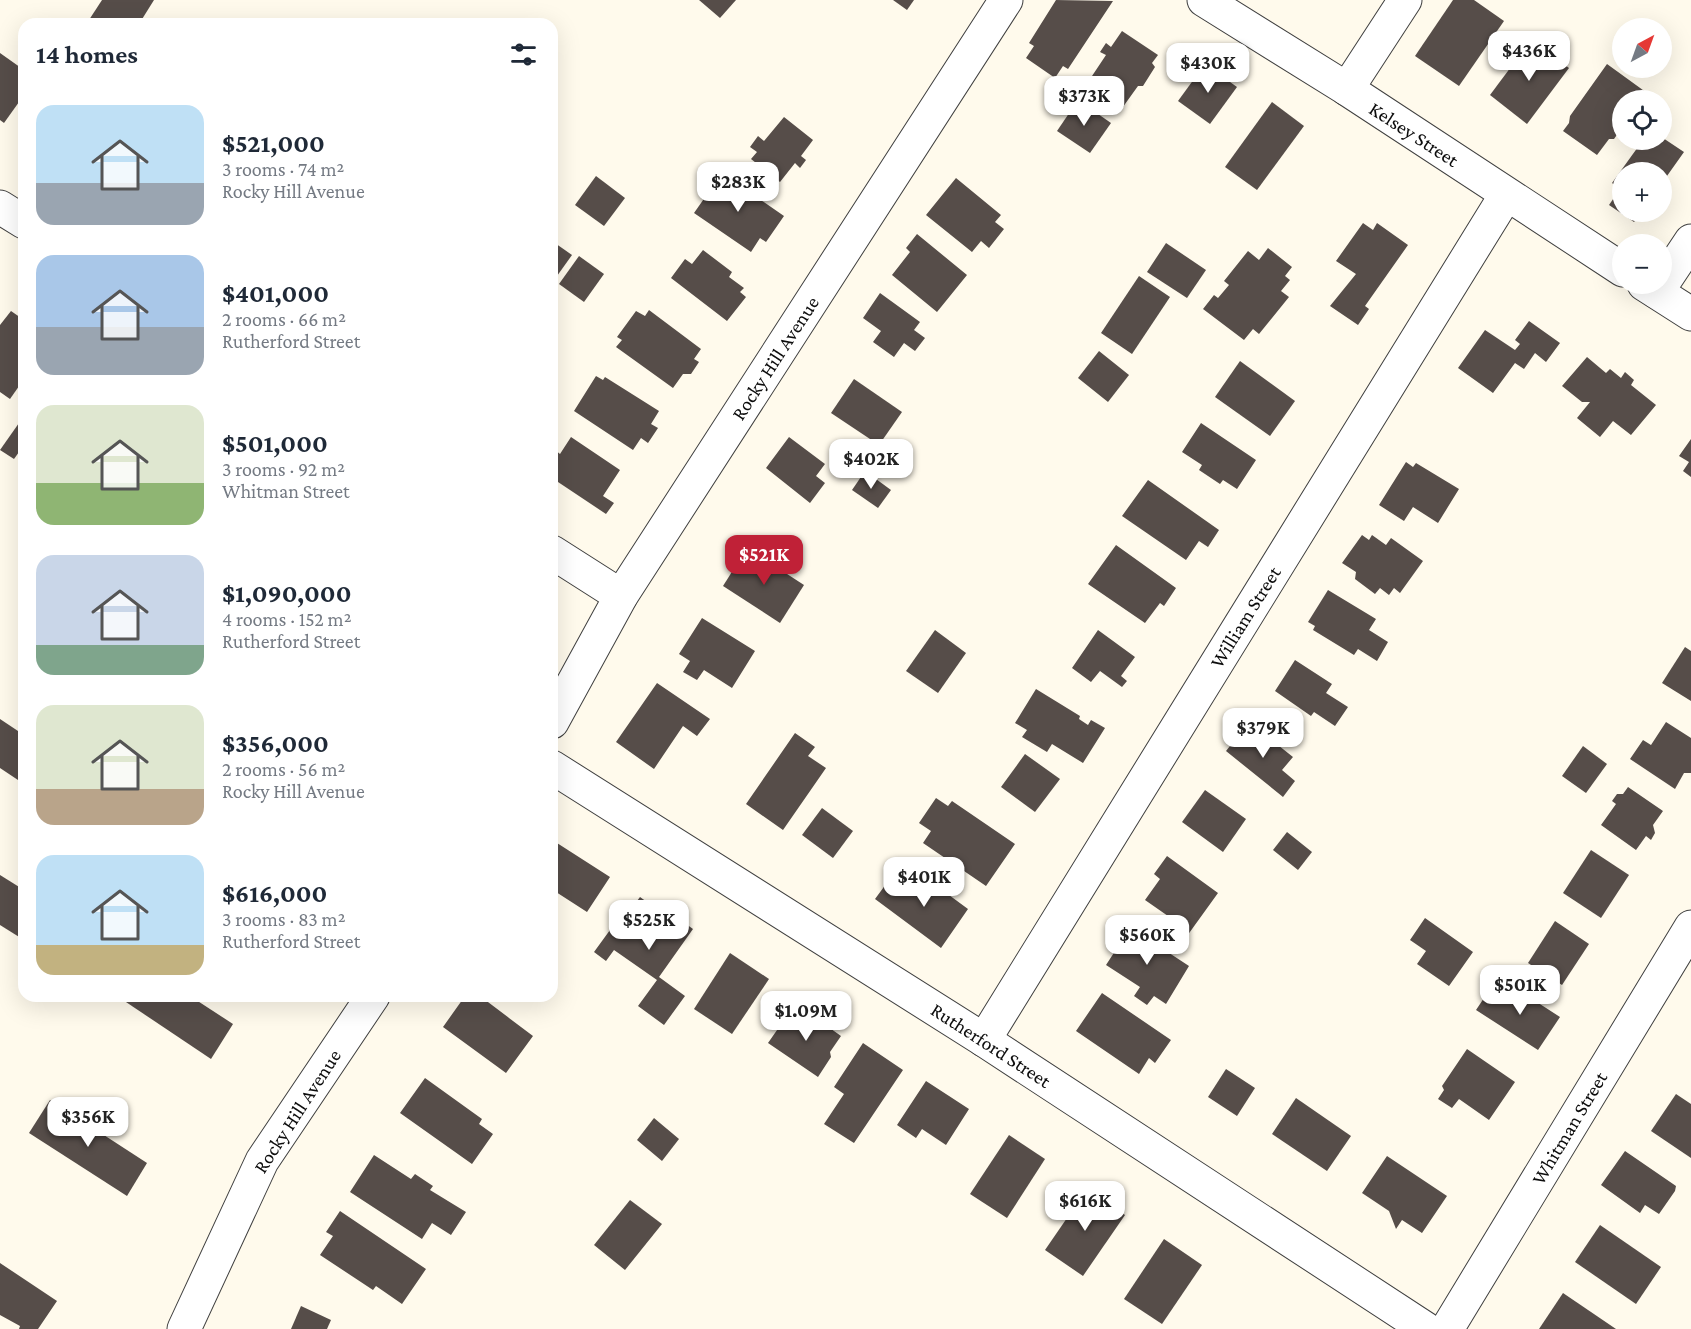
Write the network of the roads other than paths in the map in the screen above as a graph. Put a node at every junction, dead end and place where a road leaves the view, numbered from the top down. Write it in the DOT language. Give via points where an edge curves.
graph roads {
  1 [pos="1006,0"];
  2 [pos="1204,0"];
  3 [pos="1405,0"];
  4 [pos="1347,89"];
  5 [pos="1506,195"];
  6 [pos="0,207"];
  7 [pos="18,218"];
  8 [pos="1691,241"];
  9 [pos="1612,263"];
  10 [pos="1672,263"];
  11 [pos="1659,294"];
  12 [pos="1691,314"];
  13 [pos="558,556"];
  14 [pos="621,596"];
  15 [pos="558,711"];
  16 [pos="558,771"];
  17 [pos="1691,927"];
  18 [pos="368,1002"];
  19 [pos="984,1040"];
  20 [pos="184,1329"];
  21 [pos="1426,1329"];
  22 [pos="1447,1329"];
  1 -- 14 [label="street, Rocky Hill Avenue"];
  2 -- 4 [label="street, Kelsey Street"];
  3 -- 4 [label="street"];
  4 -- 5 [label="street, Kelsey Street"];
  5 -- 9 [label="street, Kelsey Street"];
  5 -- 19 [label="street, William Street"];
  6 -- 7 [label="street"];
  8 -- 10 [label="street"];
  11 -- 12 [label="street"];
  13 -- 14 [label="street"];
  14 -- 15 [label="street, Rocky Hill Avenue"];
  16 -- 19 [label="street, Rutherford Street"];
  17 -- 22 [label="street, Whitman Street"];
  18 -- 20 [label="street, Rocky Hill Avenue" via="262,1161"];
  19 -- 21 [label="street, Rutherford Street"];
}
